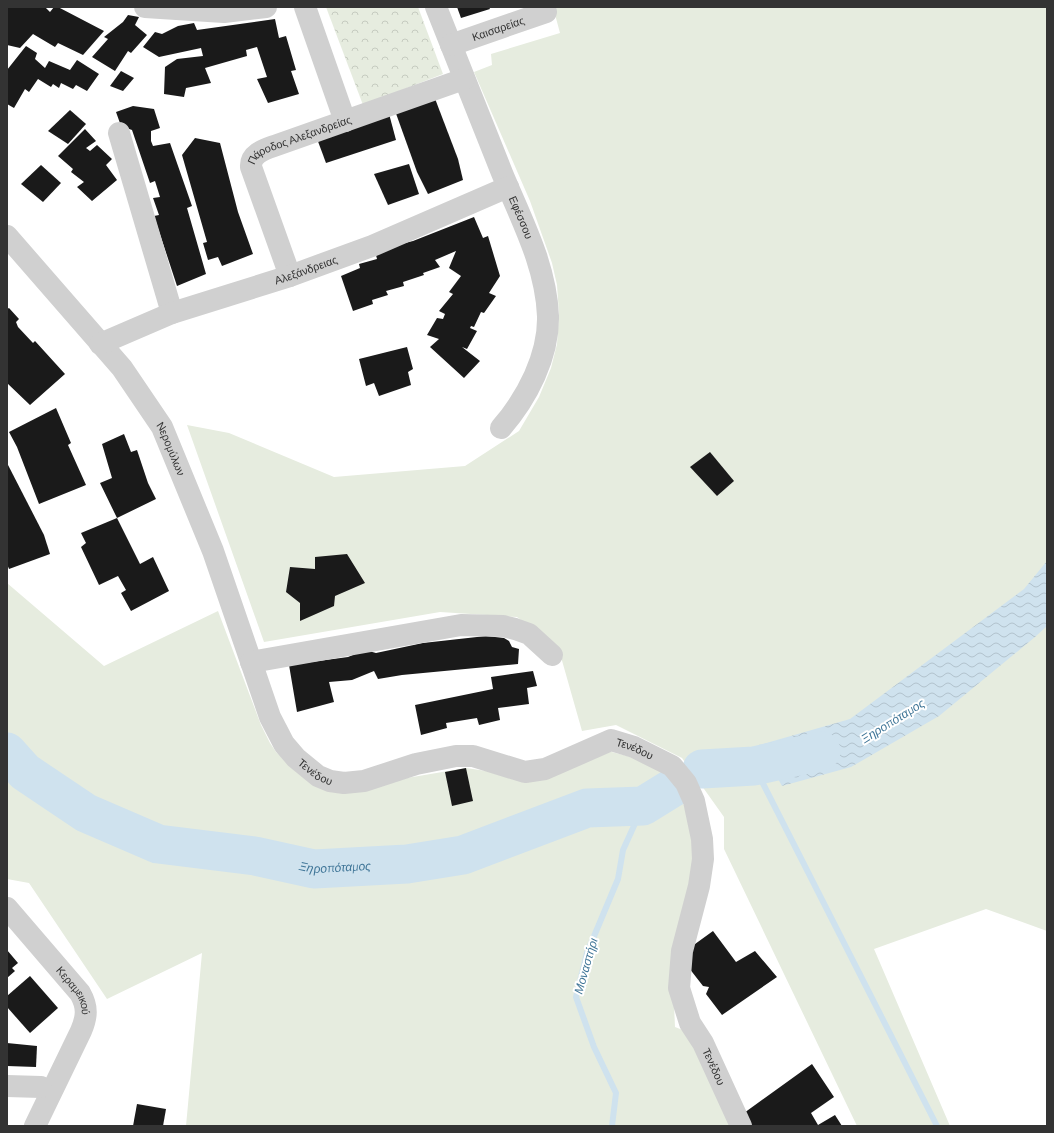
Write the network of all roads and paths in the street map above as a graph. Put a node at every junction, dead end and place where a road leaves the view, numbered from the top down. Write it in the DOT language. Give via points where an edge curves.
graph roads {
  1 [pos="146,7"];
  2 [pos="266,7"];
  3 [pos="305,7"];
  4 [pos="436,7"];
  5 [pos="546,12"];
  6 [pos="451,45"];
  7 [pos="464,79"];
  8 [pos="345,121"];
  9 [pos="119,134"];
  10 [pos="508,187"];
  11 [pos="7,236"];
  12 [pos="290,276"];
  13 [pos="172,314"];
  14 [pos="100,344"];
  15 [pos="501,428"];
  16 [pos="552,655"];
  17 [pos="251,662"];
  18 [pos="264,702"];
  19 [pos="7,908"];
  20 [pos="7,1086"];
  21 [pos="47,1087"];
  22 [pos="35,1126"];
  23 [pos="741,1126"];
  1 -- 2 [label="street" via="224,12"];
  3 -- 8 [label="street"];
  4 -- 6 [label="street, Εφέσσου"];
  5 -- 6 [label="street, Καισαρείας"];
  6 -- 7 [label="street, Εφέσσου"];
  7 -- 8 [label="street, Πάροδος Αλεξανδρείας"];
  7 -- 10 [label="street, Εφέσσου"];
  8 -- 12 [label="street, Πάροδος Αλεξανδρείας" via="261,152 251,160"];
  9 -- 13 [label="street"];
  10 -- 12 [label="street, Αλεξάνδρειας" via="372,246"];
  10 -- 15 [label="street, Εφέσσου" via="541,271 548,317 538,367 522,400"];
  11 -- 14 [label="street, Νερομύλων"];
  12 -- 13 [label="street, Αλεξάνδρειας"];
  13 -- 14 [label="street, Αλεξάνδρειας"];
  14 -- 17 [label="street, Νερομύλων" via="139,391 167,436 213,551"];
  16 -- 17 [label="street" via="529,634 515,629 503,626 461,625"];
  17 -- 18 [label="street, Νερομύλων"];
  18 -- 23 [label="street, Τενέδου" via="274,728 296,758 315,774 335,782 358,782 422,762 465,756 518,771 534,771 545,769 611,740 654,756 678,771 694,801 704,852 699,886 682,951 679,988 690,1023 703,1043"];
  19 -- 21 [label="street, Κεραμεικού" via="80,993 86,1005 86,1019"];
  20 -- 21 [label="street"];
  21 -- 22 [label="street, Κεραμεικού"];
}
